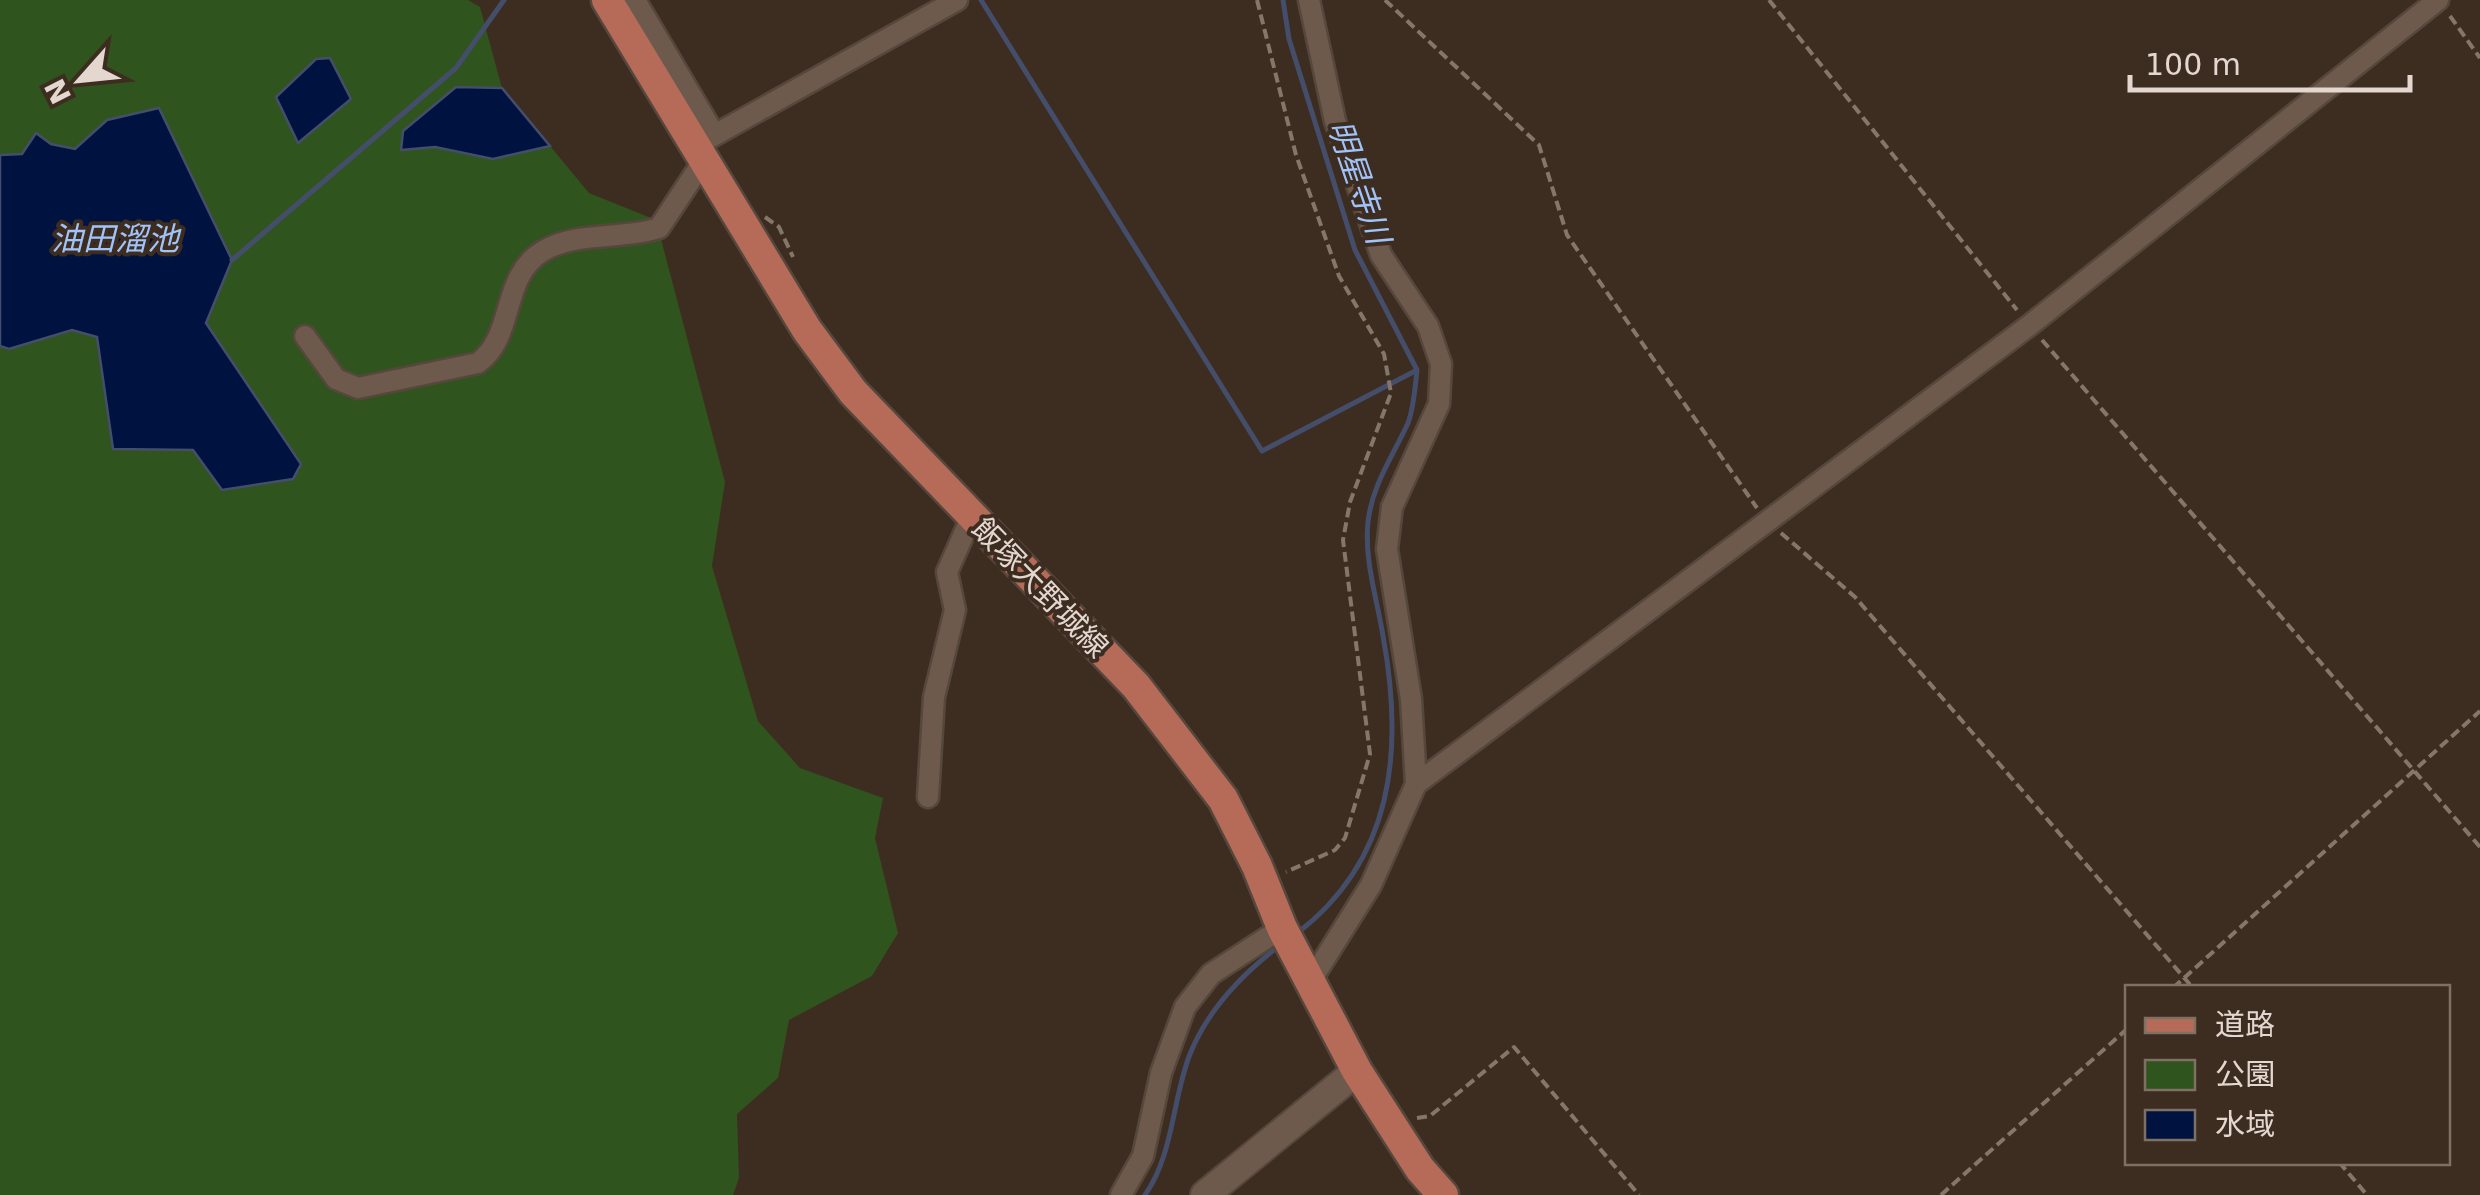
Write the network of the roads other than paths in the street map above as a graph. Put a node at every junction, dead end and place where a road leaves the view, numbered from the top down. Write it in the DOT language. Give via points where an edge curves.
graph roads {
  1 [pos="607,0"];
  2 [pos="635,0"];
  3 [pos="957,0"];
  4 [pos="1309,0"];
  5 [pos="2438,0"];
  6 [pos="704,147"];
  7 [pos="305,336"];
  8 [pos="972,518"];
  9 [pos="1416,784"];
  10 [pos="928,796"];
  11 [pos="1282,928"];
  12 [pos="1304,971"];
  13 [pos="1357,1071"];
  14 [pos="1121,1195"];
  15 [pos="1206,1195"];
  16 [pos="1443,1195"];
  1 -- 6 [label="main road, 飯塚大野城線"];
  2 -- 6 [label="street"];
  3 -- 6 [label="street"];
  4 -- 9 [label="street" via="1335,121 1380,255 1428,326 1441,364 1439,404 1392,507 1387,549 1411,699"];
  5 -- 9 [label="street" via="2030,326"];
  6 -- 7 [label="street" via="659,228 546,249 527,263 513,286 494,351 478,363 358,388 336,378"];
  6 -- 8 [label="main road, 飯塚大野城線" via="807,330 854,392"];
  8 -- 10 [label="street" via="947,572 956,610 934,696"];
  8 -- 11 [label="main road, 飯塚大野城線" via="1180,738 1223,800"];
  9 -- 12 [label="street" via="1372,884"];
  11 -- 12 [label="main road, 飯塚大野城線"];
  11 -- 14 [label="street" via="1211,974 1185,1007 1142,1156"];
  12 -- 13 [label="main road, 飯塚大野城線"];
  13 -- 15 [label="street"];
  13 -- 16 [label="main road, 飯塚大野城線"];
}
